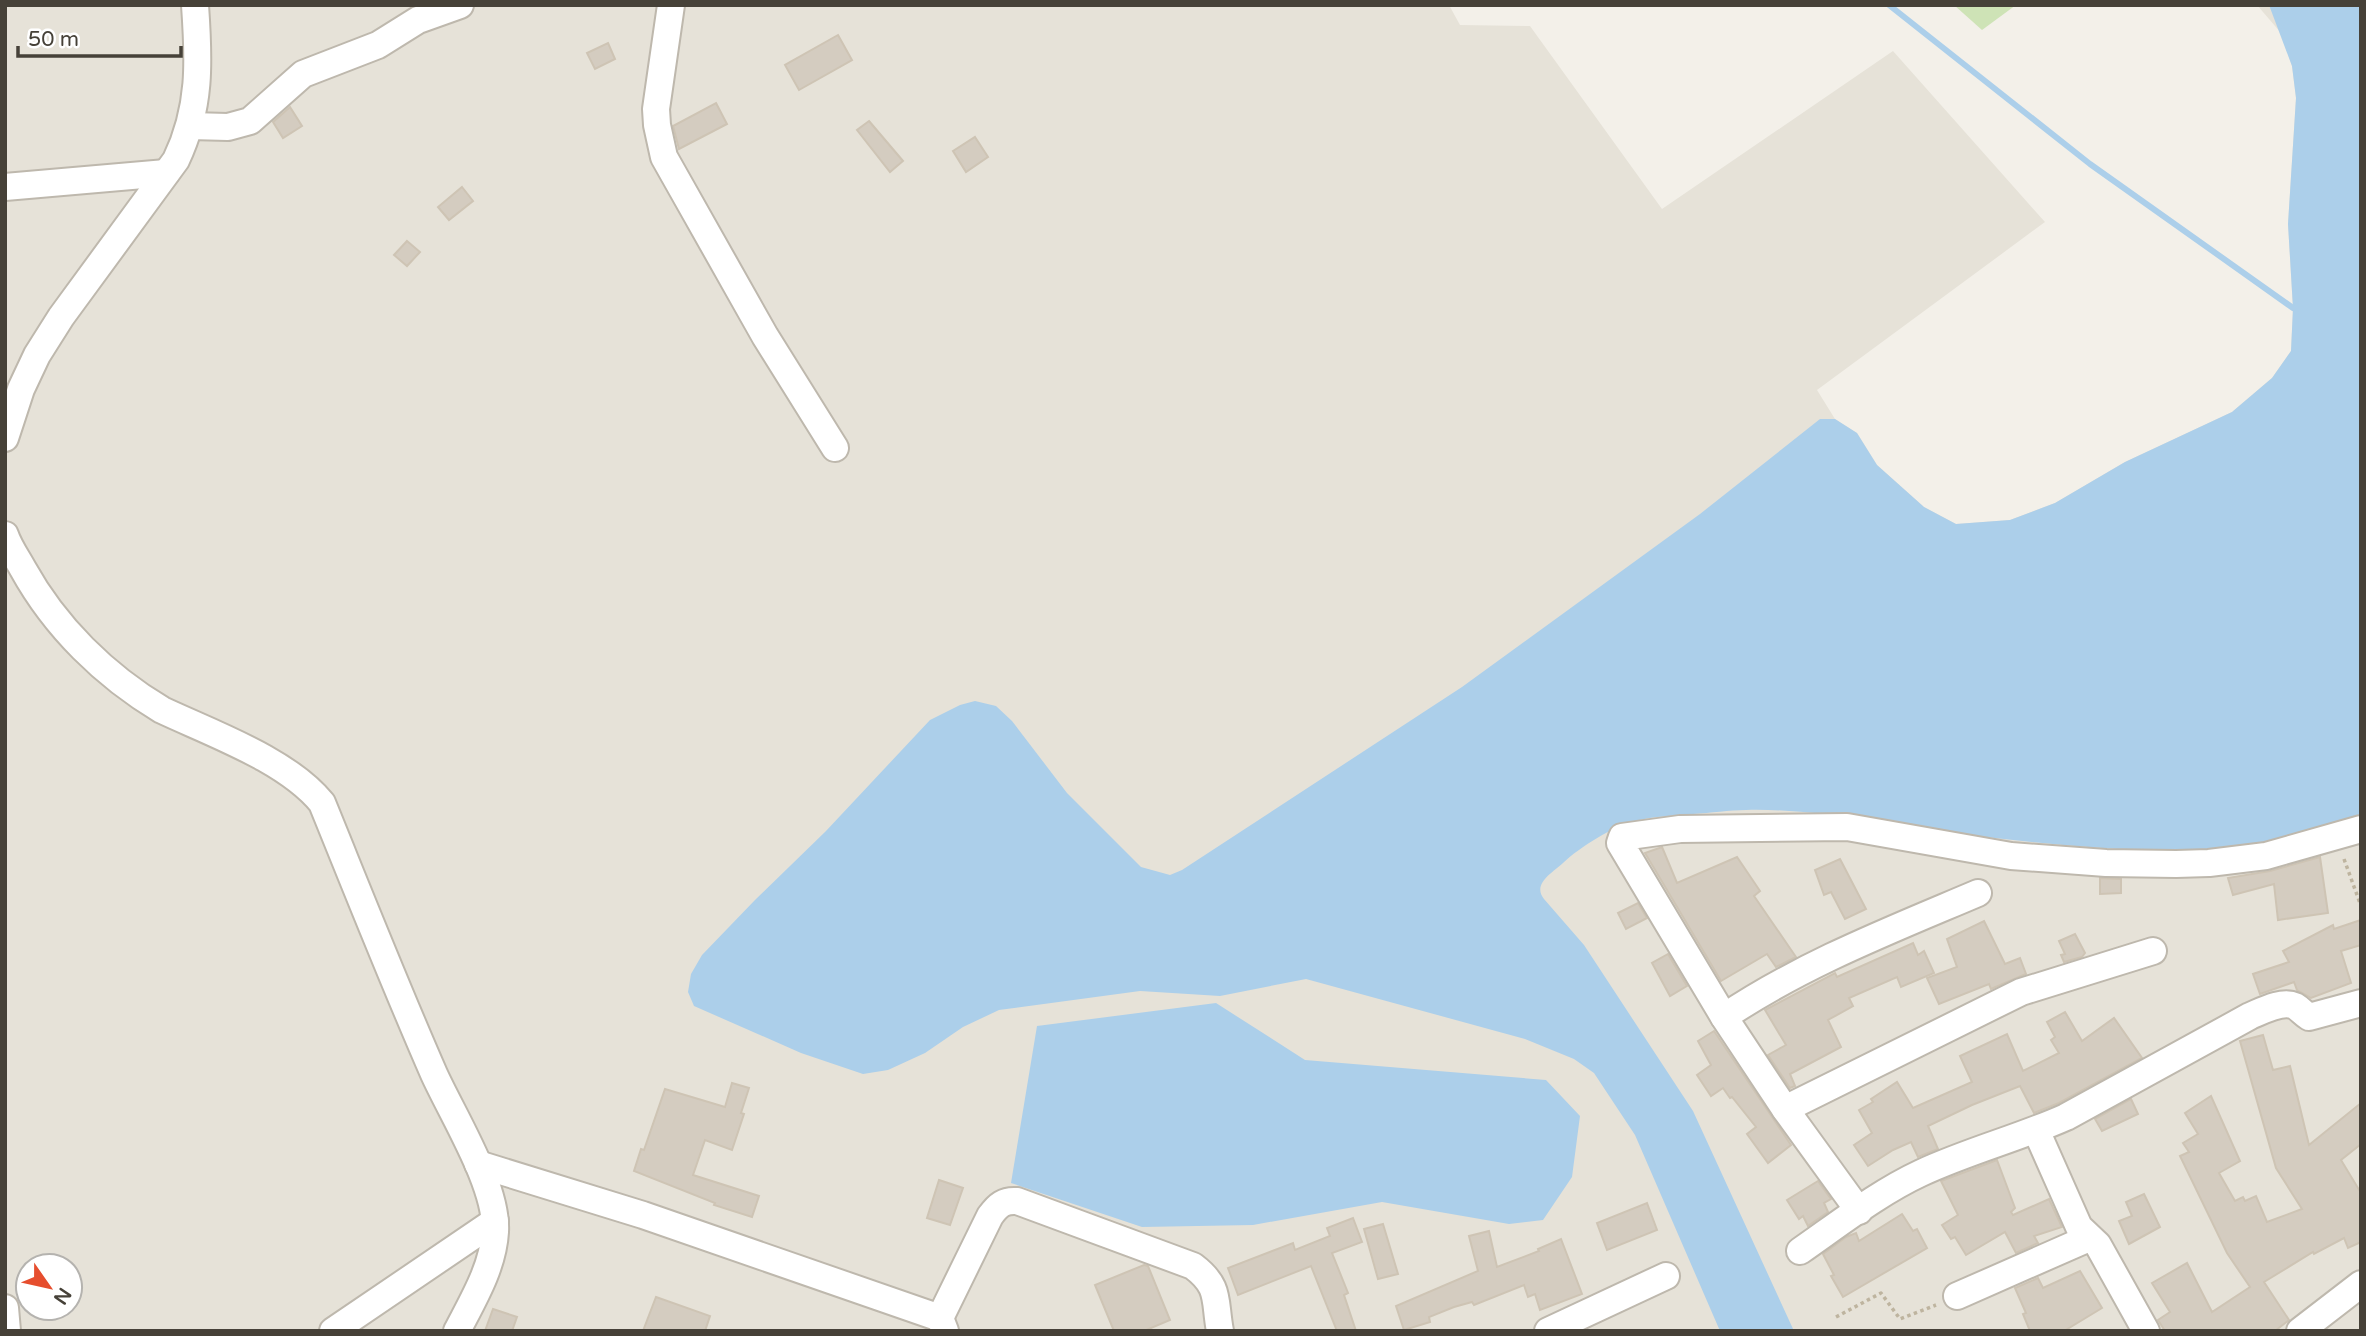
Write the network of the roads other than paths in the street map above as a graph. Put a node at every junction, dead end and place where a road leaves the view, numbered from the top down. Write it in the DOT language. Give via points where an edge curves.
graph roads {
  1 [pos="195,5"];
  2 [pos="460,5"];
  3 [pos="671,5"];
  4 [pos="190,126"];
  5 [pos="166,173"];
  6 [pos="5,187"];
  7 [pos="5,438"];
  8 [pos="835,448"];
  9 [pos="5,535"];
  10 [pos="2361,828"];
  11 [pos="1978,893"];
  12 [pos="2153,951"];
  13 [pos="2361,1003"];
  14 [pos="1724,1017"];
  15 [pos="1785,1109"];
  16 [pos="2036,1130"];
  17 [pos="478,1164"];
  18 [pos="1859,1211"];
  19 [pos="495,1221"];
  20 [pos="2089,1238"];
  21 [pos="1800,1251"];
  22 [pos="1666,1276"];
  23 [pos="2361,1284"];
  24 [pos="1957,1296"];
  25 [pos="5,1308"];
  26 [pos="942,1324"];
  27 [pos="7,1331"];
  28 [pos="333,1331"];
  29 [pos="457,1331"];
  30 [pos="1220,1331"];
  31 [pos="1548,1331"];
  32 [pos="2146,1331"];
  33 [pos="2300,1331"];
  1 -- 4 [label="street" via="199,60"];
  2 -- 4 [label="street" via="418,20 378,45 303,74 250,121 228,127"];
  3 -- 8 [label="street" via="656,109 664,157 765,336"];
  4 -- 5 [label="street"];
  5 -- 6 [label="street"];
  5 -- 7 [label="street" via="37,355"];
  9 -- 17 [label="street" via="57,619 97,662 145,701 288,771 313,791 322,803 436,1078"];
  10 -- 14 [label="street" via="2266,856 2176,864 2011,856 1847,827 1680,829 1622,837 1620,842"];
  11 -- 14 [label="street" via="1819,961"];
  12 -- 15 [label="street" via="2021,992"];
  13 -- 16 [label="street" via="2309,1017 2290,1004 2274,1006"];
  14 -- 15 [label="street"];
  15 -- 18 [label="street"];
  16 -- 18 [label="street" via="1922,1172"];
  16 -- 20 [label="street" via="2079,1227"];
  17 -- 19 [label="street"];
  17 -- 26 [label="street" via="643,1215"];
  18 -- 21 [label="street"];
  19 -- 28 [label="street"];
  19 -- 29 [label="street" via="484,1278"];
  20 -- 24 [label="street"];
  20 -- 32 [label="street" via="2098,1245"];
  22 -- 31 [label="street"];
  23 -- 33 [label="street"];
  25 -- 27 [label="street"];
  26 -- 30 [label="street" via="990,1216 997,1206 1017,1200 1193,1266 1208,1277 1216,1294"];
}
